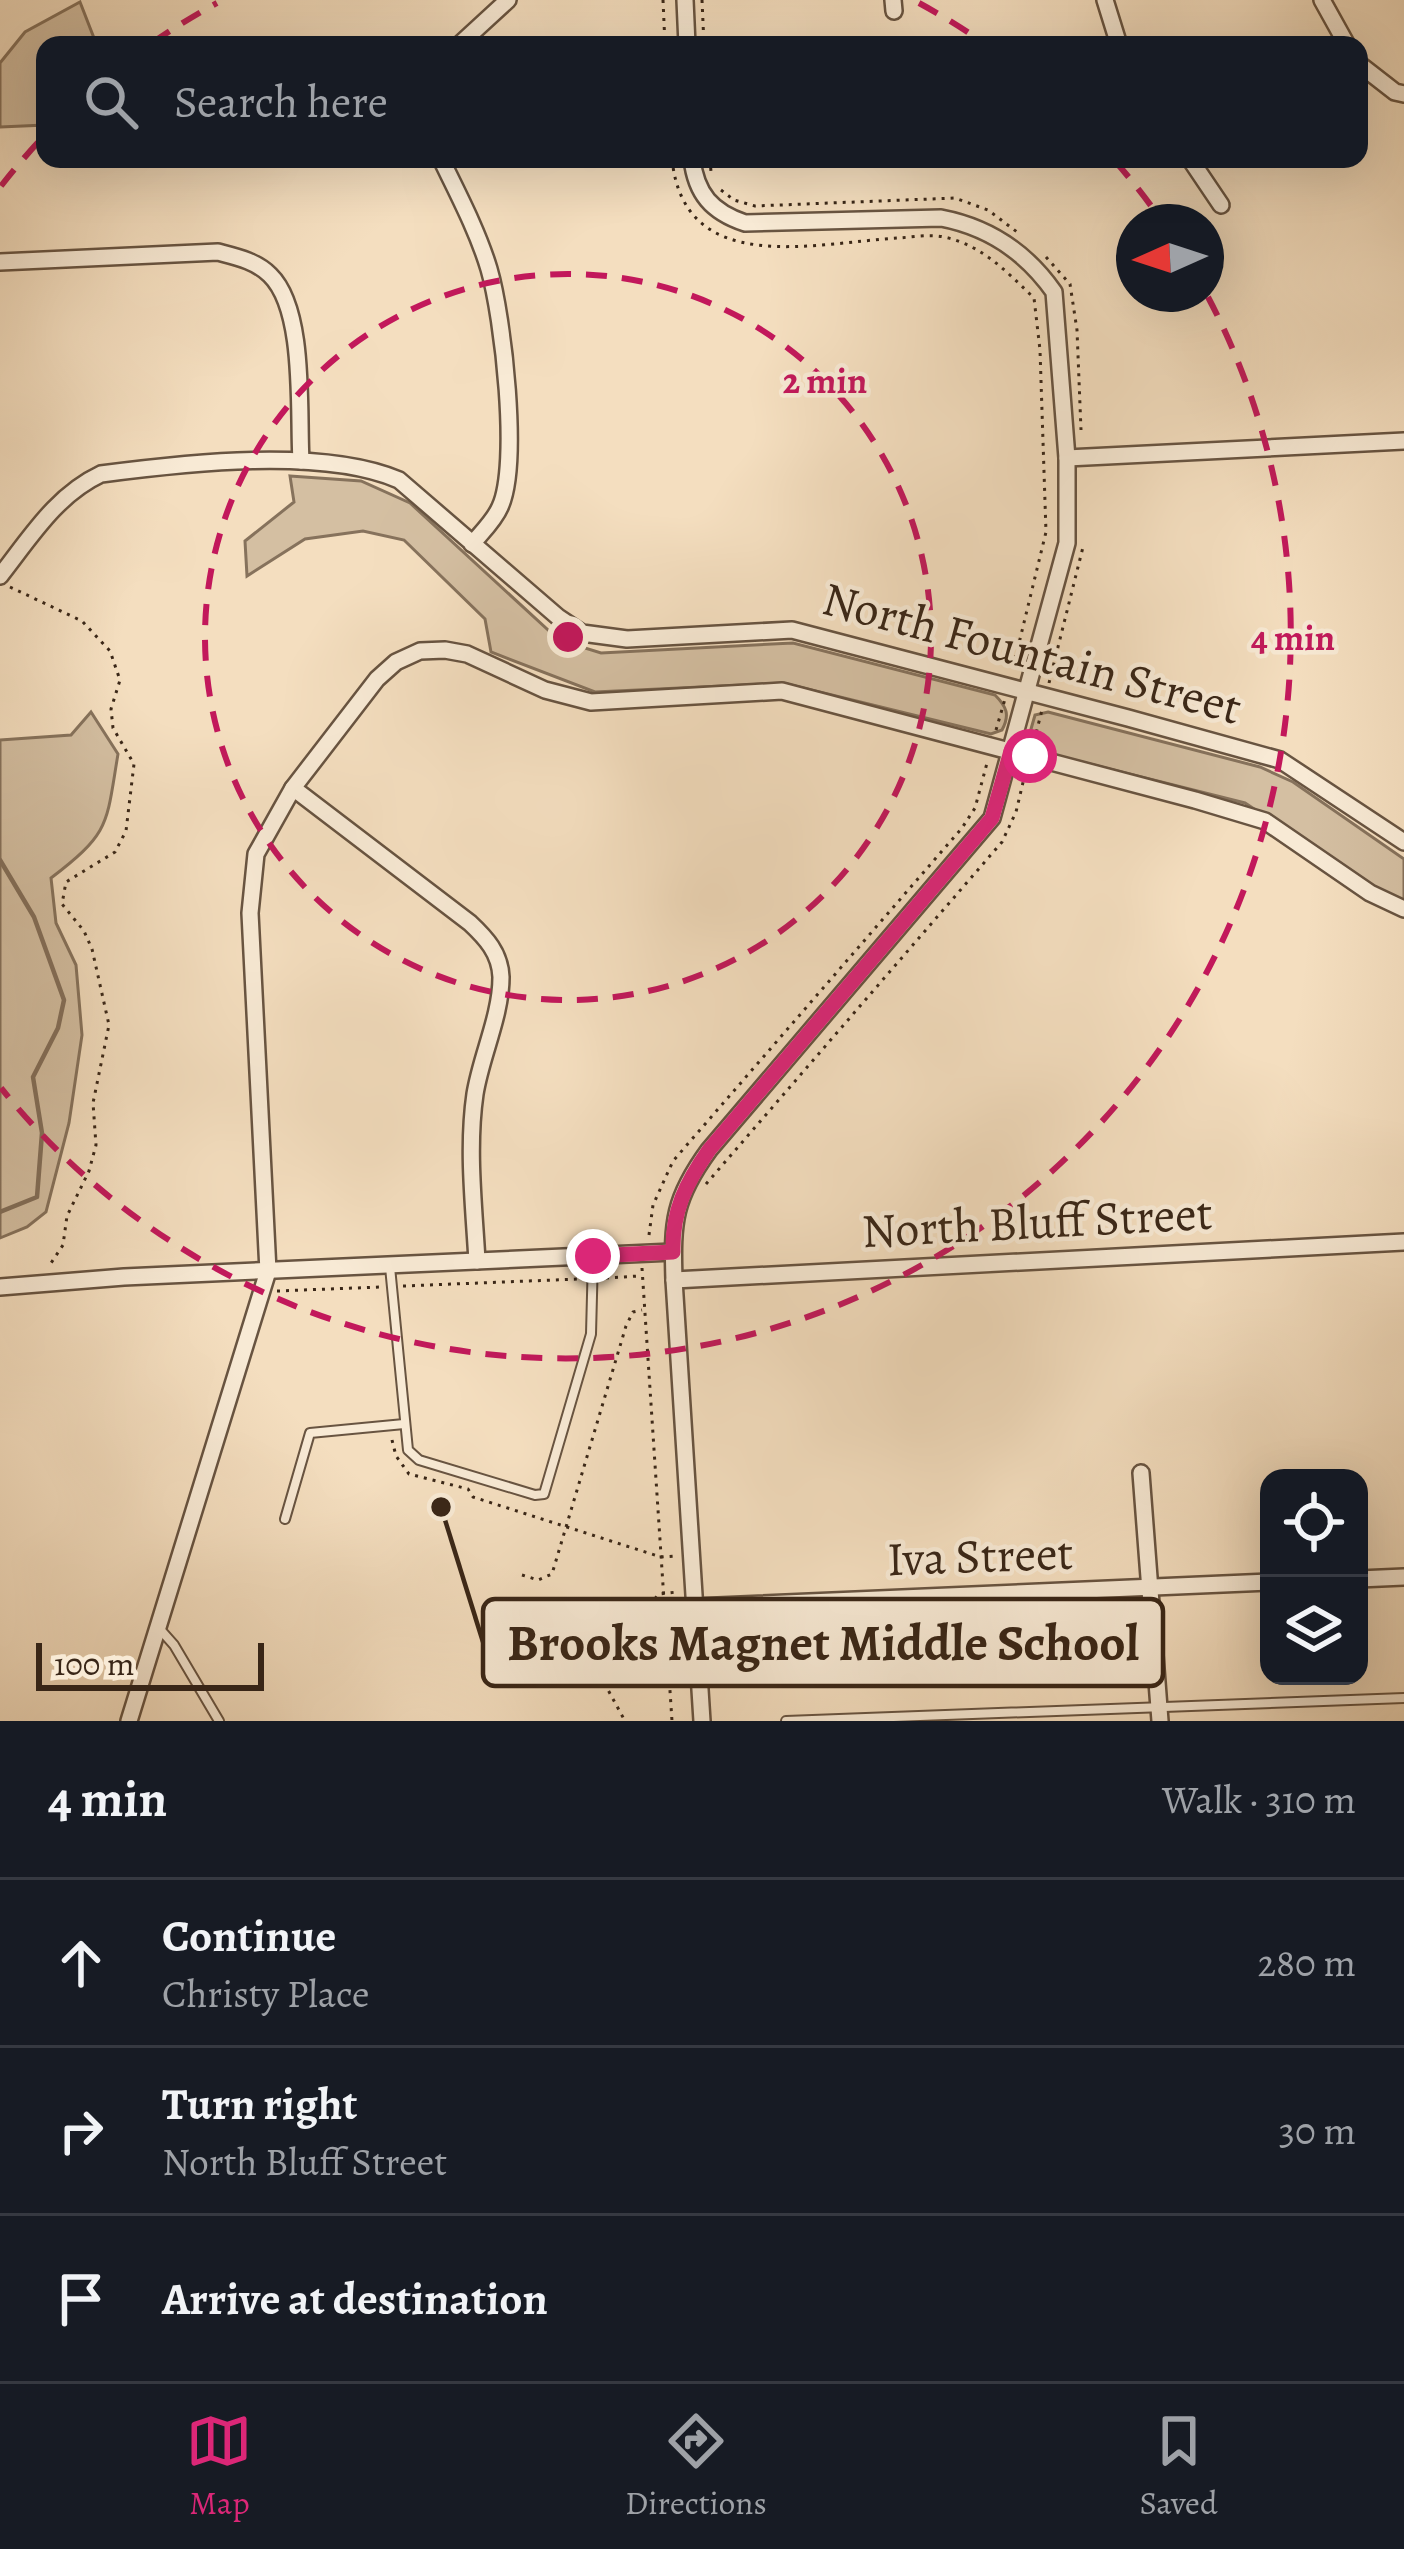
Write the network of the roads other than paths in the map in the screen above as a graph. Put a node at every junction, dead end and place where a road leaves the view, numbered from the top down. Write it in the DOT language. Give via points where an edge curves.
graph roads {
  1 [pos="508,0"];
  2 [pos="685,0"];
  3 [pos="1105,0"];
  4 [pos="1322,0"];
  5 [pos="469,36"];
  6 [pos="687,36"];
  7 [pos="1116,36"];
  8 [pos="1342,36"];
  9 [pos="1368,71"];
  10 [pos="1404,94"];
  11 [pos="445,168"];
  12 [pos="694,168"];
  13 [pos="1196,168"];
  14 [pos="1220,204"];
  15 [pos="0,262"];
  16 [pos="1404,441"];
  17 [pos="1075,458"];
  18 [pos="301,461"];
  19 [pos="472,544"];
  20 [pos="3,576"];
  21 [pos="1028,692"];
  22 [pos="1011,751"];
  23 [pos="292,788"];
  24 [pos="1404,842"];
  25 [pos="1404,910"];
  26 [pos="1404,1243"];
  27 [pos="673,1252"];
  28 [pos="593,1256"];
  29 [pos="477,1261"];
  30 [pos="390,1265"];
  31 [pos="268,1271"];
  32 [pos="674,1280"];
  33 [pos="0,1288"];
  34 [pos="404,1424"];
  35 [pos="1142,1473"];
  36 [pos="285,1520"];
  37 [pos="1404,1577"];
  38 [pos="1368,1579"];
  39 [pos="1260,1582"];
  40 [pos="1149,1588"];
  41 [pos="694,1607"];
  42 [pos="158,1627"];
  43 [pos="1404,1698"];
  44 [pos="1159,1713"];
  45 [pos="129,1721"];
  46 [pos="219,1721"];
  47 [pos="703,1721"];
  48 [pos="786,1721"];
  1 -- 5 [label="street"];
  2 -- 6 [label="street"];
  3 -- 7 [label="street"];
  4 -- 8 [label="street"];
  9 -- 10 [label="street"];
  11 -- 19 [label="street" via="489,269 501,333 507,488"];
  12 -- 17 [label="street" via="698,188 722,215 745,223 941,218 1001,240 1054,292"];
  13 -- 14 [label="street"];
  15 -- 18 [label="street" via="218,252 249,260 271,275 293,322"];
  16 -- 17 [label="street"];
  17 -- 21 [label="street" via="1067,543"];
  18 -- 19 [label="street, North Fountain Street" via="368,466 399,479"];
  18 -- 20 [label="street, North Fountain Street" via="101,474 56,505"];
  19 -- 21 [label="street, North Fountain Street" via="582,633 627,639 792,630"];
  21 -- 22 [label="street"];
  21 -- 24 [label="street, North Fountain Street" via="1280,760"];
  22 -- 23 [label="street, North Fountain Street" via="782,691 591,702 467,654 420,651 376,679"];
  22 -- 25 [label="street, North Fountain Street" via="1265,821"];
  22 -- 27 [label="street" via="992,818 685,1184"];
  23 -- 29 [label="street" via="470,922 498,958 499,998 474,1099"];
  23 -- 31 [label="street" via="256,854 250,888"];
  26 -- 32 [label="street, North Bluff Street"];
  27 -- 28 [label="street"];
  27 -- 32 [label="street"];
  28 -- 29 [label="street"];
  28 -- 34 [label="lane" via="591,1334 544,1494 419,1460 408,1450"];
  29 -- 30 [label="street"];
  30 -- 31 [label="street"];
  30 -- 34 [label="lane"];
  31 -- 33 [label="street"];
  31 -- 42 [label="street"];
  32 -- 41 [label="street"];
  34 -- 36 [label="lane" via="310,1433"];
  35 -- 40 [label="street"];
  37 -- 38 [label="street"];
  39 -- 40 [label="street, Iva Street"];
  40 -- 41 [label="street, Iva Street"];
  40 -- 44 [label="street"];
  41 -- 47 [label="street"];
  42 -- 45 [label="street"];
  42 -- 46 [label="lane"];
  43 -- 44 [label="lane"];
  44 -- 48 [label="lane"];
}
